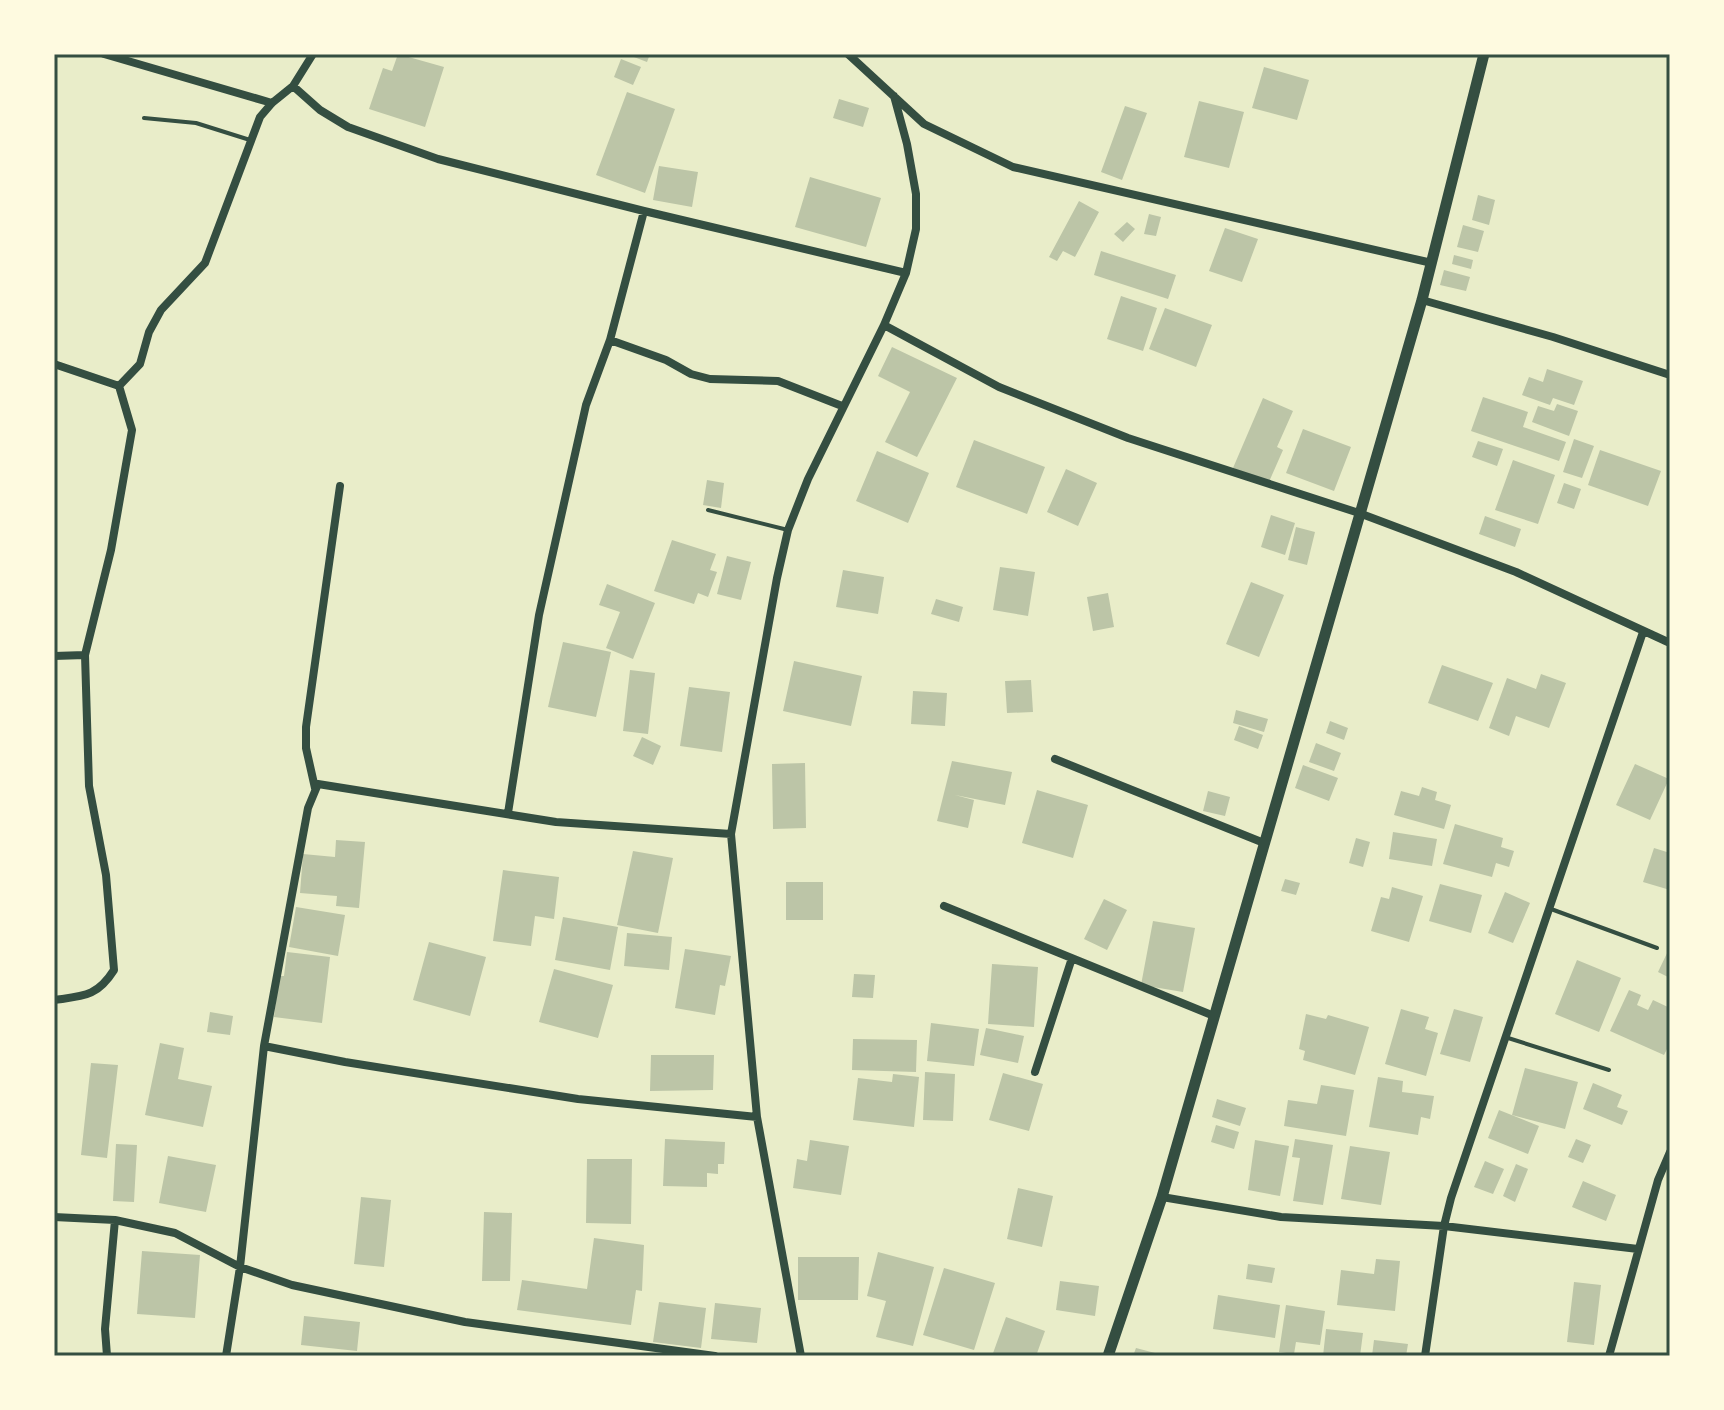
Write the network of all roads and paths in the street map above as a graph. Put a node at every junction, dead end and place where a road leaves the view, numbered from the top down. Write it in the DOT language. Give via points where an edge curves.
graph roads {
  1 [pos="104,54"];
  2 [pos="313,54"];
  3 [pos="848,54"];
  4 [pos="1484,54"];
  5 [pos="293,86"];
  6 [pos="894,96"];
  7 [pos="272,103"];
  8 [pos="144,118"];
  9 [pos="250,140"];
  10 [pos="644,211"];
  11 [pos="1432,263"];
  12 [pos="906,273"];
  13 [pos="1422,300"];
  14 [pos="884,325"];
  15 [pos="610,340"];
  16 [pos="54,364"];
  17 [pos="1670,375"];
  18 [pos="119,386"];
  19 [pos="842,406"];
  20 [pos="340,486"];
  21 [pos="708,510"];
  22 [pos="1359,513"];
  23 [pos="788,530"];
  24 [pos="1643,632"];
  25 [pos="1670,643"];
  26 [pos="85,655"];
  27 [pos="54,656"];
  28 [pos="1055,759"];
  29 [pos="315,788"];
  30 [pos="508,813"];
  31 [pos="731,834"];
  32 [pos="1264,843"];
  33 [pos="944,906"];
  34 [pos="1549,908"];
  35 [pos="1657,948"];
  36 [pos="1072,958"];
  37 [pos="54,1000"];
  38 [pos="1214,1016"];
  39 [pos="1505,1037"];
  40 [pos="264,1046"];
  41 [pos="1609,1070"];
  42 [pos="1035,1072"];
  43 [pos="757,1117"];
  44 [pos="1670,1152"];
  45 [pos="1162,1197"];
  46 [pos="54,1217"];
  47 [pos="115,1220"];
  48 [pos="1444,1226"];
  49 [pos="1638,1249"];
  50 [pos="240,1267"];
  51 [pos="107,1356"];
  52 [pos="226,1356"];
  53 [pos="715,1356"];
  54 [pos="805,1356"];
  55 [pos="1108,1356"];
  56 [pos="1425,1356"];
  57 [pos="1609,1356"];
  1 -- 7 [label="street"];
  2 -- 5 [label="street"];
  3 -- 6 [label="street"];
  4 -- 11 [label="street"];
  5 -- 7 [label="street"];
  5 -- 10 [label="street" via="320,110 378,138 438,159"];
  6 -- 11 [label="street" via="924,124 1013,167"];
  6 -- 12 [label="street" via="916,194 916,229"];
  7 -- 9 [label="street"];
  8 -- 9 [label="lane" via="196,123"];
  9 -- 18 [label="street" via="205,263 161,310 140,364"];
  10 -- 12 [label="street"];
  10 -- 15 [label="street"];
  11 -- 13 [label="street"];
  12 -- 14 [label="street"];
  13 -- 17 [label="street"];
  13 -- 22 [label="street"];
  14 -- 19 [label="street"];
  14 -- 22 [label="street" via="999,387 1128,438"];
  15 -- 19 [label="street" via="691,374 778,381"];
  15 -- 30 [label="street" via="586,405 539,615"];
  16 -- 18 [label="street"];
  18 -- 26 [label="street" via="132,430"];
  19 -- 23 [label="street"];
  20 -- 29 [label="street" via="306,727"];
  21 -- 23 [label="lane"];
  22 -- 24 [label="street" via="1516,572"];
  22 -- 32 [label="street"];
  23 -- 31 [label="street"];
  24 -- 25 [label="street"];
  24 -- 34 [label="street"];
  26 -- 27 [label="street"];
  26 -- 37 [label="street" via="89,786 106,875 114,970 88,996"];
  28 -- 32 [label="street"];
  29 -- 30 [label="street" via="346,787"];
  29 -- 40 [label="street"];
  30 -- 31 [label="street" via="556,822"];
  31 -- 43 [label="street"];
  32 -- 38 [label="street"];
  33 -- 36 [label="street"];
  34 -- 35 [label="lane"];
  34 -- 39 [label="street"];
  36 -- 38 [label="street"];
  36 -- 42 [label="street"];
  38 -- 45 [label="street"];
  39 -- 41 [label="lane"];
  39 -- 48 [label="street"];
  40 -- 43 [label="street" via="578,1099"];
  40 -- 50 [label="street"];
  43 -- 54 [label="street"];
  44 -- 49 [label="street"];
  45 -- 48 [label="street" via="1281,1217"];
  45 -- 55 [label="street"];
  46 -- 47 [label="street"];
  47 -- 50 [label="street" via="175,1233"];
  47 -- 51 [label="street"];
  48 -- 49 [label="street"];
  48 -- 56 [label="street"];
  49 -- 57 [label="street"];
  50 -- 52 [label="street"];
  50 -- 53 [label="street" via="292,1285 465,1322"];
}
